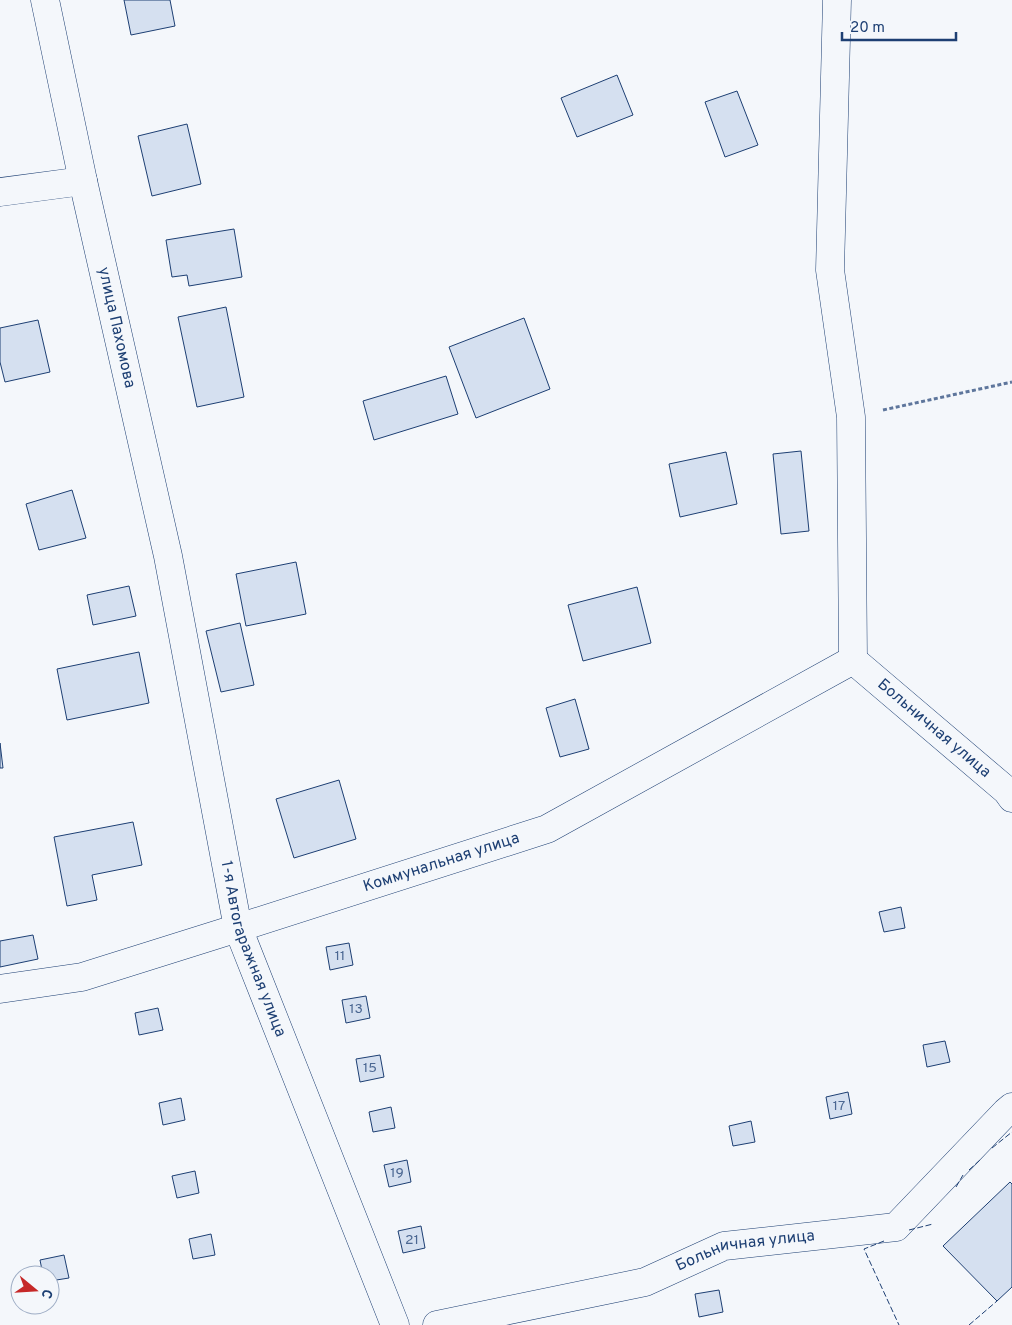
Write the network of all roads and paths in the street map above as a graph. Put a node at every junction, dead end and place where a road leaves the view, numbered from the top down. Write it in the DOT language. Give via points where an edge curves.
graph roads {
  1 [pos="45,0"];
  2 [pos="837,0"];
  3 [pos="83,181"];
  4 [pos="0,192"];
  5 [pos="1012,382"];
  6 [pos="851,417"];
  7 [pos="168,556"];
  8 [pos="854,660"];
  9 [pos="1012,798"];
  10 [pos="238,928"];
  11 [pos="0,989"];
  12 [pos="1012,1107"];
  13 [pos="395,1325"];
  14 [pos="437,1325"];
  1 -- 3 [label="street"];
  2 -- 6 [label="street" via="830,270"];
  3 -- 4 [label="street"];
  3 -- 7 [label="street, улица Пахомова"];
  5 -- 6 [label="path"];
  6 -- 8 [label="street"];
  7 -- 10 [label="street, 1-я Автогаражная улица"];
  8 -- 9 [label="street, Больничная улица"];
  8 -- 10 [label="street, Коммунальная улица" via="547,829"];
  10 -- 11 [label="street, Коммунальная улица" via="82,976"];
  10 -- 13 [label="street, 1-я Автогаражная улица"];
  12 -- 14 [label="street, Больничная улица" via="896,1227 724,1246 645,1282"];
}
